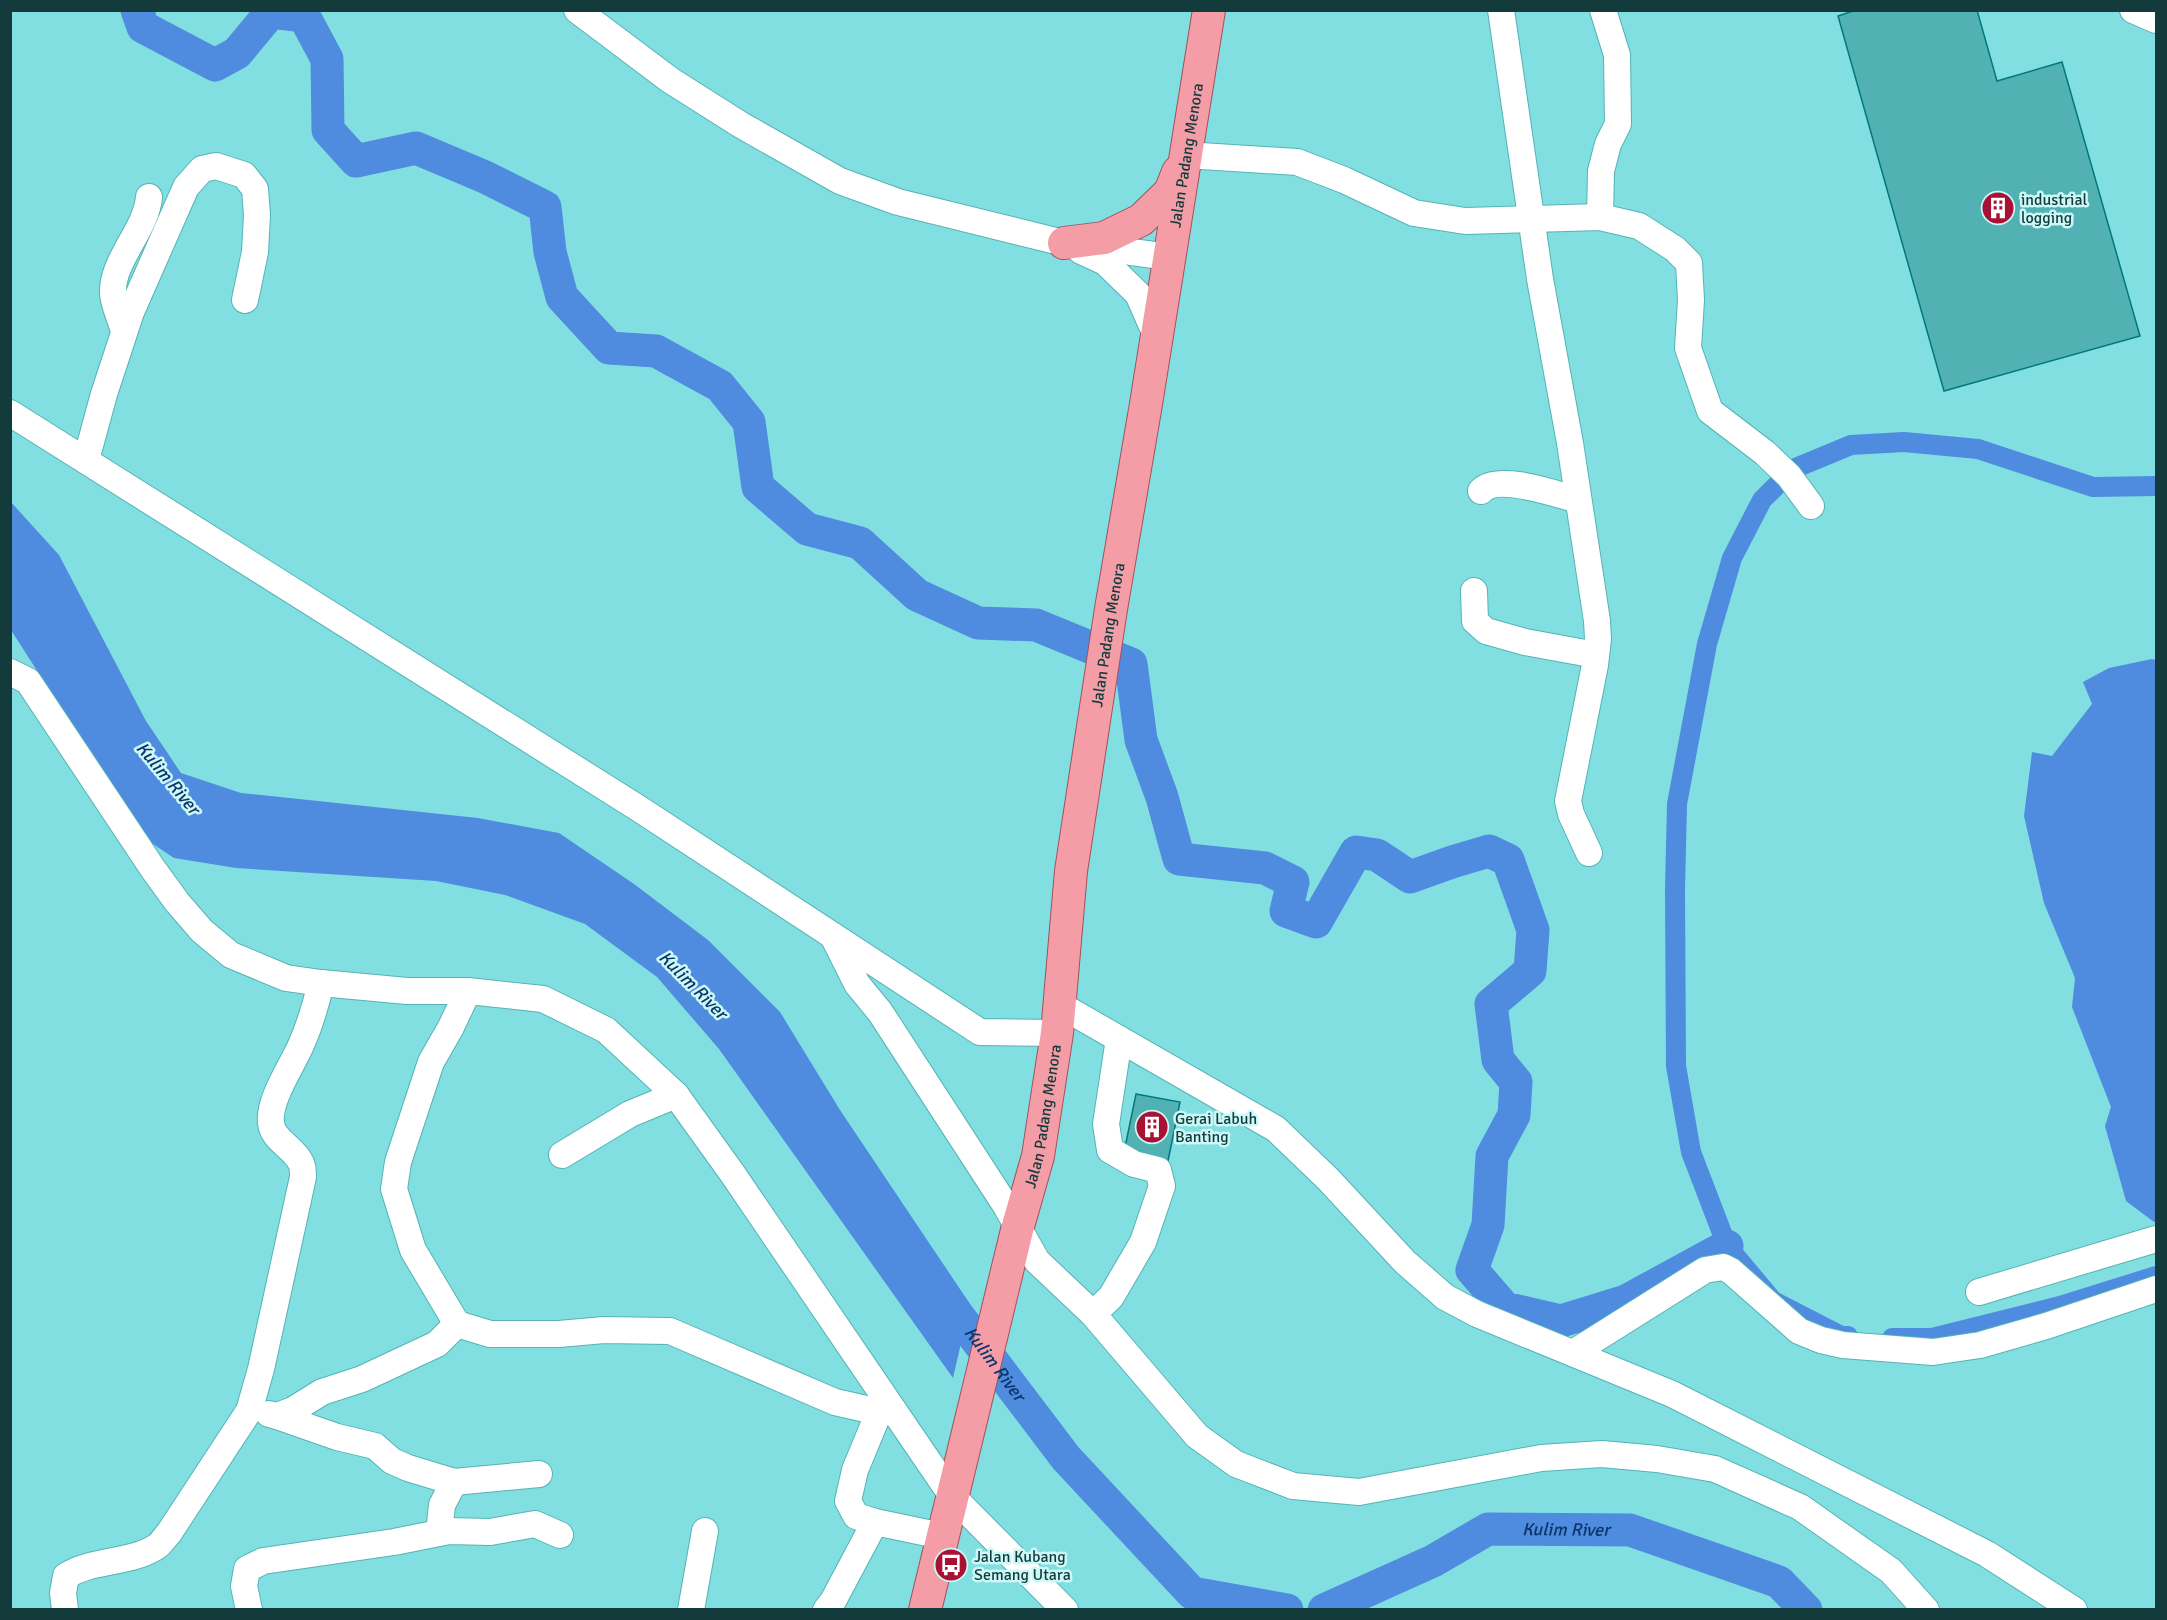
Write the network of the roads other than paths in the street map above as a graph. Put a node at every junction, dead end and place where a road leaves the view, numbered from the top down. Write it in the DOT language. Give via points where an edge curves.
graph roads {
  1 [pos="577,10"];
  2 [pos="1209,10"];
  3 [pos="1501,10"];
  4 [pos="1604,10"];
  5 [pos="2133,10"];
  6 [pos="2157,20"];
  7 [pos="1185,155"];
  8 [pos="149,197"];
  9 [pos="1600,217"];
  10 [pos="1532,218"];
  11 [pos="1064,243"];
  12 [pos="1168,257"];
  13 [pos="244,300"];
  14 [pos="124,331"];
  15 [pos="1156,335"];
  16 [pos="10,413"];
  17 [pos="86,460"];
  18 [pos="1481,491"];
  19 [pos="1578,500"];
  20 [pos="1811,506"];
  21 [pos="1474,591"];
  22 [pos="1596,655"];
  23 [pos="10,672"];
  24 [pos="1589,853"];
  25 [pos="833,936"];
  26 [pos="321,983"];
  27 [pos="468,991"];
  28 [pos="1058,1019"];
  29 [pos="1119,1039"];
  30 [pos="676,1095"];
  31 [pos="562,1155"];
  32 [pos="1018,1226"];
  33 [pos="2157,1239"];
  34 [pos="2157,1289"];
  35 [pos="1979,1292"];
  36 [pos="1093,1314"];
  37 [pos="457,1324"];
  38 [pos="1573,1353"];
  39 [pos="249,1411"];
  40 [pos="886,1412"];
  41 [pos="277,1416"];
  42 [pos="539,1474"];
  43 [pos="454,1482"];
  44 [pos="951,1496"];
  45 [pos="874,1522"];
  46 [pos="705,1531"];
  47 [pos="439,1533"];
  48 [pos="560,1535"];
  49 [pos="942,1536"];
  50 [pos="1045,1601"];
  51 [pos="65,1610"];
  52 [pos="249,1610"];
  53 [pos="691,1610"];
  54 [pos="826,1610"];
  55 [pos="925,1610"];
  56 [pos="1065,1610"];
  57 [pos="1926,1610"];
  58 [pos="2074,1610"];
  1 -- 11 [label="street" via="670,80 741,126 840,181 898,202"];
  2 -- 7 [label="main road, Jalan Padang Menora"];
  3 -- 10 [label="street"];
  4 -- 9 [label="street" via="1617,55 1618,124 1601,171"];
  5 -- 6 [label="street"];
  7 -- 10 [label="street" via="1297,162 1414,213 1465,221"];
  7 -- 11 [label="main road" via="1170,192 1141,220 1104,238"];
  7 -- 12 [label="main road, Jalan Padang Menora"];
  8 -- 14 [label="street" via="118,269 113,294"];
  9 -- 10 [label="street"];
  9 -- 20 [label="street" via="1639,226 1689,262 1688,348 1710,411 1765,453 1789,476"];
  10 -- 19 [label="street"];
  11 -- 12 [label="street"];
  11 -- 15 [label="street" via="1105,262 1138,294"];
  12 -- 15 [label="main road, Jalan Padang Menora"];
  13 -- 14 [label="street" via="255,252 255,189 244,175 216,166 202,169 186,187"];
  14 -- 17 [label="street"];
  15 -- 28 [label="main road, Jalan Padang Menora" via="1071,871"];
  16 -- 17 [label="street"];
  17 -- 25 [label="street" via="638,808"];
  18 -- 19 [label="street" via="1502,483"];
  19 -- 22 [label="street" via="1597,618"];
  21 -- 22 [label="street" via="1475,621 1486,632"];
  22 -- 24 [label="street" via="1568,801"];
  23 -- 26 [label="street" via="28,681 153,869 202,931 231,955 286,978"];
  25 -- 28 [label="street" via="980,1032"];
  25 -- 32 [label="street" via="857,984 880,1012"];
  26 -- 27 [label="street" via="407,991"];
  26 -- 39 [label="street" via="316,1006 273,1103 270,1120 273,1132 302,1164 303,1177"];
  27 -- 30 [label="street" via="543,999 606,1030"];
  27 -- 37 [label="street" via="431,1062 398,1162 394,1189 413,1250"];
  28 -- 29 [label="street"];
  28 -- 32 [label="main road, Jalan Padang Menora" via="1038,1156"];
  29 -- 36 [label="street" via="1106,1124 1110,1150 1134,1164 1158,1170 1162,1186 1143,1242 1111,1297"];
  29 -- 38 [label="street" via="1276,1129 1405,1262 1445,1297"];
  30 -- 31 [label="street" via="630,1114"];
  30 -- 40 [label="street" via="732,1173"];
  32 -- 36 [label="street" via="1037,1261"];
  32 -- 44 [label="main road, Jalan Padang Menora"];
  33 -- 35 [label="street"];
  34 -- 38 [label="street" via="1980,1345 1934,1352 1892,1350 1843,1346 1799,1330 1723,1268 1705,1270"];
  36 -- 57 [label="street" via="1197,1436 1236,1464 1293,1486 1359,1492 1541,1458 1602,1454 1715,1469 1800,1507 1892,1571"];
  37 -- 40 [label="street" via="489,1334 670,1331 835,1402"];
  37 -- 41 [label="street" via="437,1344 362,1379 322,1392"];
  38 -- 58 [label="street" via="1672,1394 1987,1554"];
  39 -- 41 [label="street"];
  39 -- 51 [label="street" via="158,1547 66,1576"];
  40 -- 44 [label="street"];
  40 -- 45 [label="street" via="855,1470 848,1501 856,1516"];
  41 -- 43 [label="street" via="375,1446 392,1461"];
  42 -- 43 [label="street"];
  43 -- 47 [label="street" via="442,1504"];
  44 -- 49 [label="main road, Jalan Padang Menora"];
  44 -- 50 [label="street" via="1003,1546"];
  45 -- 49 [label="street"];
  45 -- 54 [label="street"];
  46 -- 53 [label="street"];
  47 -- 48 [label="street" via="490,1532 535,1524"];
  47 -- 52 [label="street" via="263,1561 247,1569 244,1586"];
  49 -- 55 [label="main road, Jalan Padang Menora"];
  50 -- 56 [label="street"];
}
